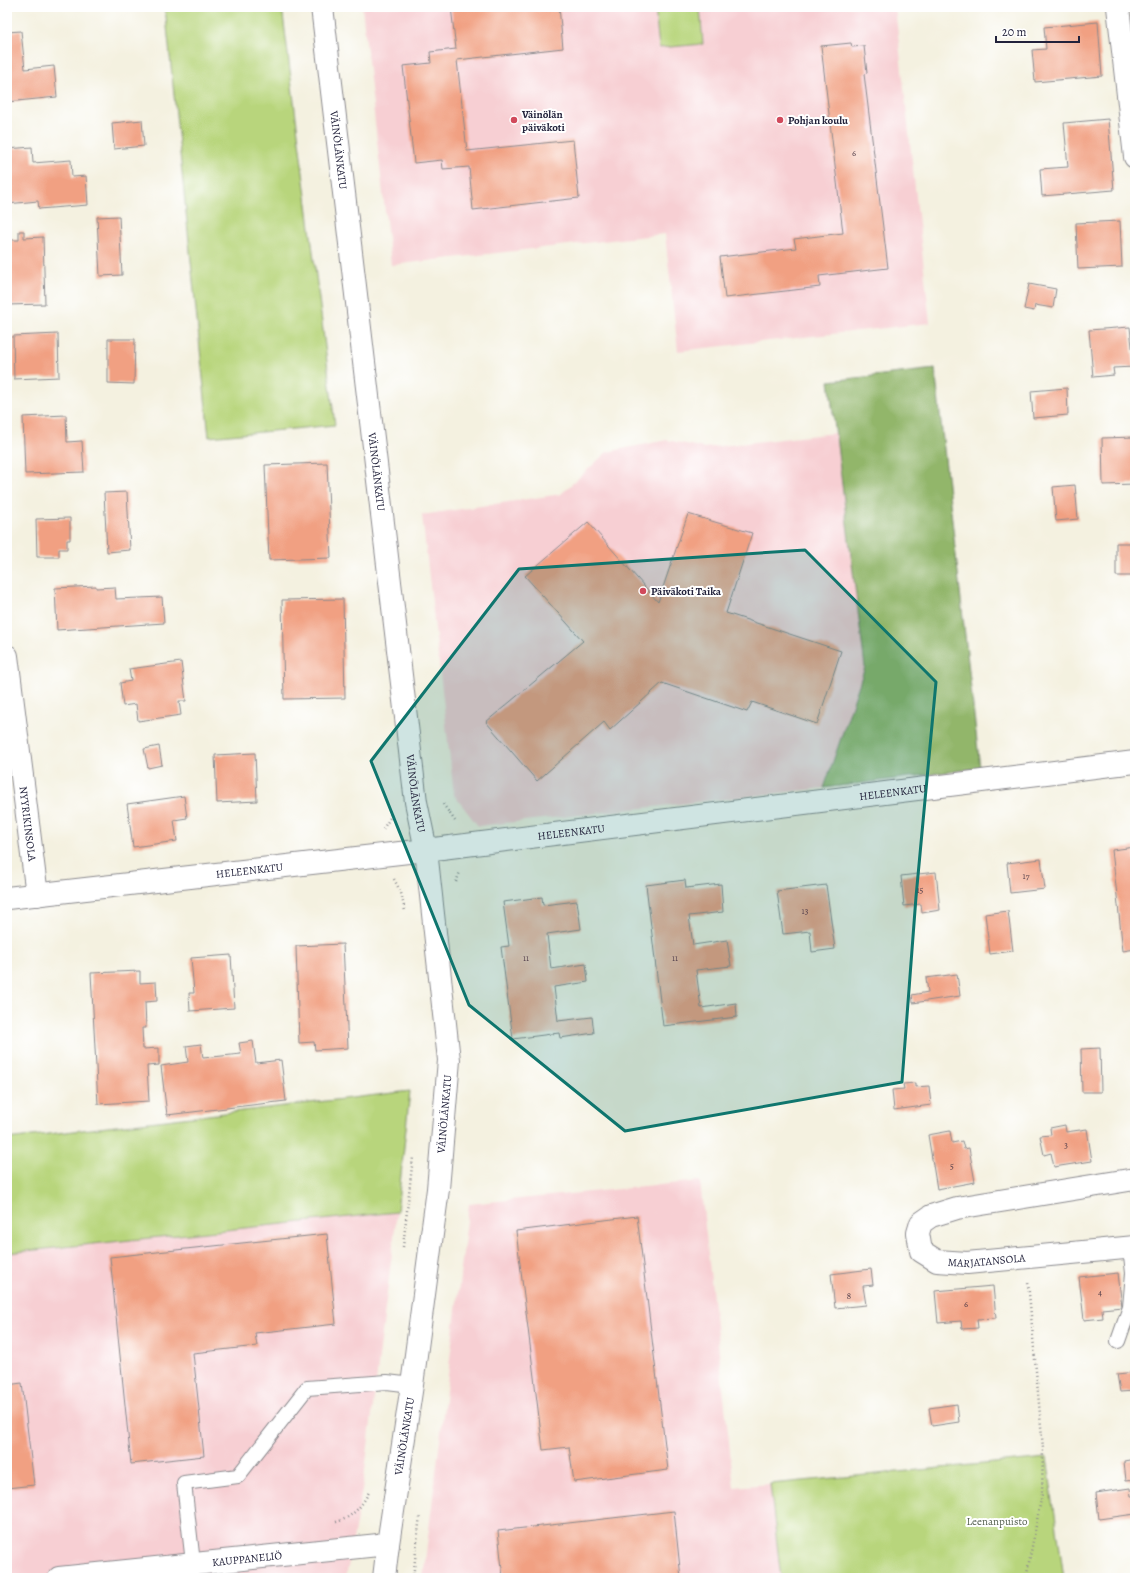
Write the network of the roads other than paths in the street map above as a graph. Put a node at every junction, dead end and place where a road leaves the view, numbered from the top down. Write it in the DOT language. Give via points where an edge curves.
graph roads {
  1 [pos="322,7"];
  2 [pos="1118,7"];
  3 [pos="1135,157"];
  4 [pos="7,656"];
  5 [pos="1135,762"];
  6 [pos="426,850"];
  7 [pos="37,895"];
  8 [pos="7,898"];
  9 [pos="1135,1179"];
  10 [pos="1133,1247"];
  11 [pos="1118,1341"];
  12 [pos="412,1385"];
  13 [pos="388,1544"];
  14 [pos="193,1563"];
  15 [pos="58,1578"];
  16 [pos="384,1578"];
  1 -- 6 [label="street, VÄINÖLÄNKATU" via="415,794"];
  2 -- 3 [label="street"];
  4 -- 7 [label="street, NYYRIKINSOLA"];
  5 -- 6 [label="street, HELEENKATU"];
  6 -- 7 [label="street, HELEENKATU"];
  6 -- 12 [label="street, VÄINÖLÄNKATU" via="449,1060 438,1189"];
  7 -- 8 [label="street, HELEENKATU"];
  9 -- 10 [label="street, MARJATANSOLA" via="957,1208 930,1216 921,1222 918,1233 921,1252 937,1261 967,1263"];
  10 -- 11 [label="lane" via="1130,1307"];
  12 -- 13 [label="street, VÄINÖLÄNKATU"];
  12 -- 14 [label="lane" via="387,1382 308,1388 238,1476 184,1482"];
  13 -- 14 [label="street, KAUPPANELIÖ"];
  13 -- 16 [label="street, VÄINÖLÄNKATU"];
  14 -- 15 [label="street, KAUPPANELIÖ"];
}
